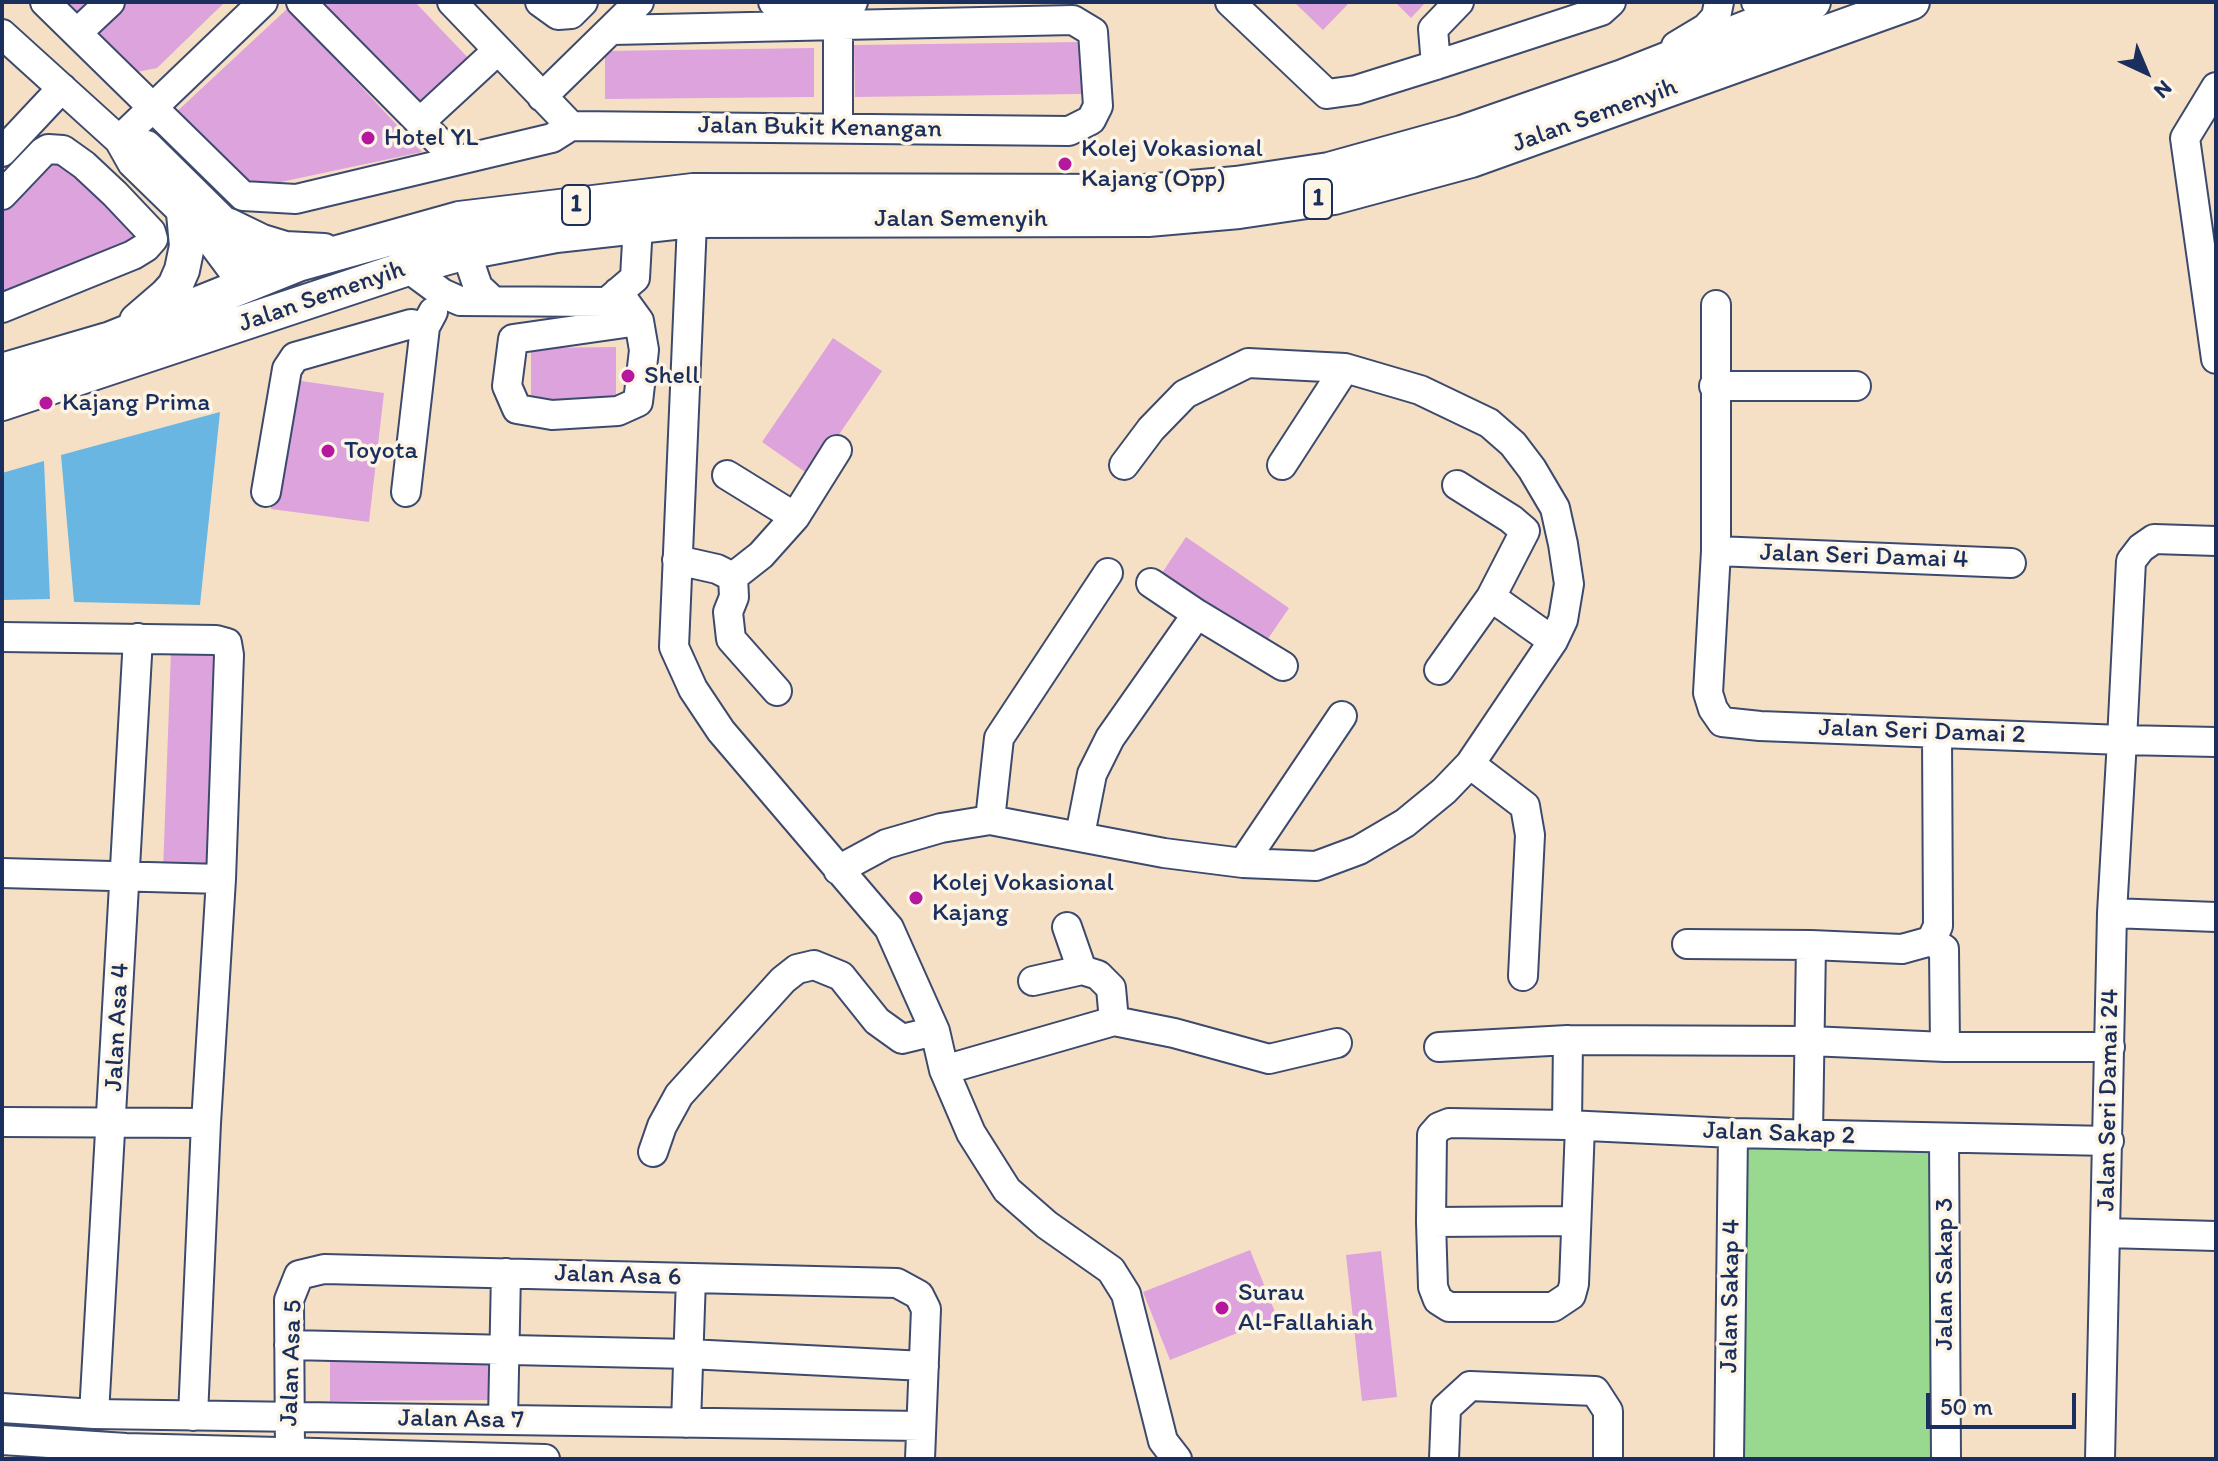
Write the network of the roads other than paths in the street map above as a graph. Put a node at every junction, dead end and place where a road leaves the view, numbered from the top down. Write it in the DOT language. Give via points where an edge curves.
graph roads {
  1 [pos="45,2"];
  2 [pos="110,2"];
  3 [pos="263,2"];
  4 [pos="301,2"];
  5 [pos="452,2"];
  6 [pos="540,2"];
  7 [pos="583,2"];
  8 [pos="639,2"];
  9 [pos="773,2"];
  10 [pos="1230,2"];
  11 [pos="1459,2"];
  12 [pos="1611,2"];
  13 [pos="1719,2"];
  14 [pos="1756,2"];
  15 [pos="1795,2"];
  16 [pos="1813,2"];
  17 [pos="1912,2"];
  18 [pos="846,13"];
  19 [pos="612,30"];
  20 [pos="77,33"];
  21 [pos="2,34"];
  22 [pos="498,50"];
  23 [pos="1436,65"];
  24 [pos="1623,77"];
  25 [pos="2216,87"];
  26 [pos="62,88"];
  27 [pos="542,97"];
  28 [pos="153,107"];
  29 [pos="420,122"];
  30 [pos="571,126"];
  31 [pos="838,128"];
  32 [pos="6,139"];
  33 [pos="119,140"];
  34 [pos="456,159"];
  35 [pos="2,195"];
  36 [pos="692,205"];
  37 [pos="184,213"];
  38 [pos="638,224"];
  39 [pos="229,226"];
  40 [pos="359,247"];
  41 [pos="466,252"];
  42 [pos="408,268"];
  43 [pos="255,286"];
  44 [pos="618,292"];
  45 [pos="442,293"];
  46 [pos="493,301"];
  47 [pos="300,305"];
  48 [pos="1716,305"];
  49 [pos="2,308"];
  50 [pos="639,321"];
  51 [pos="425,327"];
  52 [pos="222,331"];
  53 [pos="111,339"];
  54 [pos="2216,359"];
  55 [pos="1345,368"];
  56 [pos="2,371"];
  57 [pos="1714,386"];
  58 [pos="1856,386"];
  59 [pos="2,403"];
  60 [pos="837,450"];
  61 [pos="1124,465"];
  62 [pos="1282,465"];
  63 [pos="727,475"];
  64 [pos="1457,485"];
  65 [pos="266,492"];
  66 [pos="406,492"];
  67 [pos="795,517"];
  68 [pos="2216,541"];
  69 [pos="1716,551"];
  70 [pos="677,560"];
  71 [pos="2011,563"];
  72 [pos="1108,573"];
  73 [pos="733,577"];
  74 [pos="1151,583"];
  75 [pos="1491,597"];
  76 [pos="1197,614"];
  77 [pos="2,637"];
  78 [pos="138,638"];
  79 [pos="1553,641"];
  80 [pos="1283,666"];
  81 [pos="1439,670"];
  82 [pos="777,691"];
  83 [pos="1342,716"];
  84 [pos="1937,733"];
  85 [pos="2122,740"];
  86 [pos="2216,742"];
  87 [pos="1470,764"];
  88 [pos="990,820"];
  89 [pos="1080,835"];
  90 [pos="1243,863"];
  91 [pos="838,870"];
  92 [pos="2,873"];
  93 [pos="126,876"];
  94 [pos="221,879"];
  95 [pos="2112,913"];
  96 [pos="2216,917"];
  97 [pos="1067,927"];
  98 [pos="1931,941"];
  99 [pos="1687,944"];
  100 [pos="1811,945"];
  101 [pos="1082,970"];
  102 [pos="1523,976"];
  103 [pos="1033,981"];
  104 [pos="1114,1021"];
  105 [pos="935,1031"];
  106 [pos="1568,1040"];
  107 [pos="1810,1041"];
  108 [pos="1337,1043"];
  109 [pos="1439,1047"];
  110 [pos="1945,1047"];
  111 [pos="2110,1047"];
  112 [pos="944,1070"];
  113 [pos="2,1122"];
  114 [pos="112,1122"];
  115 [pos="206,1123"];
  116 [pos="1573,1126"];
  117 [pos="1733,1133"];
  118 [pos="1808,1135"];
  119 [pos="1944,1138"];
  120 [pos="2109,1141"];
  121 [pos="653,1152"];
  122 [pos="1576,1221"];
  123 [pos="1431,1222"];
  124 [pos="2106,1233"];
  125 [pos="2216,1236"];
  126 [pos="506,1273"];
  127 [pos="299,1275"];
  128 [pos="691,1278"];
  129 [pos="289,1345"];
  130 [pos="505,1350"];
  131 [pos="689,1354"];
  132 [pos="924,1366"];
  133 [pos="2,1408"];
  134 [pos="94,1414"];
  135 [pos="193,1416"];
  136 [pos="288,1417"];
  137 [pos="503,1420"];
  138 [pos="686,1423"];
  139 [pos="921,1426"];
  140 [pos="2,1440"];
  141 [pos="290,1453"];
  142 [pos="126,1454"];
  143 [pos="452,1458"];
  144 [pos="545,1459"];
  145 [pos="920,1459"];
  146 [pos="1177,1459"];
  147 [pos="1444,1459"];
  148 [pos="1608,1459"];
  149 [pos="1729,1459"];
  150 [pos="1946,1459"];
  151 [pos="2100,1459"];
  1 -- 20 [label="street"];
  2 -- 20 [label="street"];
  3 -- 28 [label="street"];
  4 -- 29 [label="street"];
  5 -- 22 [label="street"];
  6 -- 7 [label="street" via="558,15 571,14"];
  8 -- 19 [label="street"];
  9 -- 18 [label="street"];
  10 -- 23 [label="street" via="1327,94"];
  11 -- 23 [label="street" via="1433,29"];
  12 -- 23 [label="street" via="1601,11"];
  13 -- 24 [label="street" via="1716,17 1706,28"];
  14 -- 15 [label="street"];
  16 -- 24 [label="main road, Jalan Semenyih / 1"];
  17 -- 36 [label="main road, Jalan Semenyih / 1" via="1471,160 1334,197 1148,219"];
  18 -- 19 [label="street"];
  18 -- 31 [label="street"];
  18 -- 31 [label="street, Jalan Bukit Kenangan" via="1073,20 1093,32 1098,106 1091,120 1069,131"];
  19 -- 27 [label="street"];
  20 -- 28 [label="street"];
  21 -- 26 [label="street"];
  22 -- 27 [label="street"];
  22 -- 29 [label="street"];
  24 -- 36 [label="main road, Jalan Semenyih / 1" via="1388,154 1329,170 1236,184 1145,192"];
  25 -- 54 [label="street" via="2185,138"];
  26 -- 32 [label="street"];
  26 -- 33 [label="street"];
  27 -- 30 [label="street"];
  28 -- 33 [label="street"];
  28 -- 34 [label="street" via="243,196 296,199"];
  29 -- 34 [label="street"];
  30 -- 31 [label="street, Jalan Bukit Kenangan"];
  30 -- 34 [label="street" via="552,138"];
  33 -- 37 [label="street" via="132,163"];
  33 -- 39 [label="street" via="147,145"];
  35 -- 49 [label="street" via="43,152 63,150 115,194 153,239 133,255"];
  36 -- 38 [label="main road, Jalan Semenyih / 1"];
  36 -- 40 [label="main road, Jalan Semenyih / 1" via="459,219"];
  36 -- 70 [label="street"];
  37 -- 43 [label="street"];
  37 -- 53 [label="main road" via="187,246 175,286"];
  38 -- 41 [label="main road, Jalan Semenyih / 1"];
  38 -- 44 [label="street" via="635,278"];
  39 -- 40 [label="main road" via="285,249"];
  39 -- 43 [label="street"];
  40 -- 43 [label="main road, Jalan Semenyih / 1" via="298,264"];
  41 -- 42 [label="main road, Jalan Semenyih / 1"];
  41 -- 46 [label="street" via="478,287"];
  42 -- 45 [label="street"];
  42 -- 47 [label="main road, Jalan Semenyih / 1"];
  43 -- 47 [label="main road"];
  43 -- 52 [label="main road"];
  43 -- 53 [label="main road, Jalan Semenyih / 1"];
  44 -- 46 [label="street" via="607,302"];
  44 -- 50 [label="street"];
  45 -- 46 [label="street" via="460,301"];
  45 -- 51 [label="street"];
  47 -- 52 [label="main road, Jalan Semenyih / 1"];
  48 -- 57 [label="street"];
  50 -- 50 [label="street" via="644,350 638,402 618,411 552,415 517,409 507,386 513,339"];
  51 -- 65 [label="street" via="411,324 295,357 287,369"];
  51 -- 66 [label="street"];
  52 -- 59 [label="main road, Jalan Semenyih / 1"];
  53 -- 56 [label="main road, Jalan Semenyih / 1"];
  55 -- 61 [label="street" via="1248,363 1185,394"];
  55 -- 62 [label="street"];
  55 -- 79 [label="street" via="1420,390 1489,423 1523,456 1555,508 1563,544 1569,584"];
  57 -- 58 [label="street"];
  57 -- 69 [label="street"];
  60 -- 67 [label="street"];
  63 -- 67 [label="street"];
  64 -- 75 [label="street" via="1525,531"];
  67 -- 73 [label="street"];
  68 -- 85 [label="street, Jalan Seri Damai 24" via="2154,539 2131,561"];
  69 -- 71 [label="street, Jalan Seri Damai 4"];
  69 -- 84 [label="street, Jalan Seri Damai 2" via="1708,693 1722,722"];
  70 -- 73 [label="street"];
  70 -- 91 [label="street" via="674,647 693,689 721,731"];
  72 -- 88 [label="street" via="999,738"];
  73 -- 82 [label="street" via="731,639"];
  74 -- 76 [label="street"];
  75 -- 79 [label="street"];
  75 -- 81 [label="street"];
  76 -- 80 [label="street"];
  76 -- 89 [label="street" via="1110,738 1092,774"];
  77 -- 78 [label="street"];
  78 -- 93 [label="street, Jalan Asa 4"];
  78 -- 94 [label="street" via="227,643"];
  79 -- 87 [label="street"];
  83 -- 90 [label="street"];
  84 -- 85 [label="street, Jalan Seri Damai 2"];
  84 -- 98 [label="street" via="1938,926"];
  85 -- 86 [label="street, Jalan Seri Damai 2"];
  85 -- 95 [label="street, Jalan Seri Damai 24"];
  87 -- 90 [label="street" via="1405,823 1359,850 1316,866"];
  87 -- 102 [label="street" via="1525,806 1530,835"];
  88 -- 89 [label="street"];
  88 -- 91 [label="street" via="886,844"];
  89 -- 90 [label="street"];
  91 -- 105 [label="street" via="889,928"];
  92 -- 93 [label="street"];
  93 -- 94 [label="street"];
  93 -- 114 [label="street, Jalan Asa 4"];
  94 -- 115 [label="street"];
  95 -- 96 [label="street"];
  95 -- 111 [label="street, Jalan Seri Damai 24"];
  97 -- 101 [label="street"];
  98 -- 100 [label="street" via="1902,949"];
  98 -- 110 [label="street" via="1944,949"];
  99 -- 100 [label="street"];
  100 -- 107 [label="street"];
  101 -- 103 [label="street"];
  101 -- 104 [label="street" via="1098,975 1111,988"];
  104 -- 108 [label="street" via="1269,1059"];
  104 -- 112 [label="street"];
  105 -- 112 [label="street"];
  105 -- 121 [label="street" via="902,1039 877,1021 841,976 814,965 797,969 679,1095"];
  106 -- 107 [label="street"];
  106 -- 109 [label="street"];
  106 -- 116 [label="street"];
  107 -- 110 [label="street"];
  107 -- 118 [label="street"];
  110 -- 111 [label="street"];
  111 -- 120 [label="street, Jalan Seri Damai 24"];
  112 -- 146 [label="street" via="971,1133 1007,1190 1111,1270 1126,1294 1163,1441"];
  113 -- 114 [label="street"];
  114 -- 115 [label="street"];
  114 -- 134 [label="street, Jalan Asa 4"];
  115 -- 135 [label="street"];
  116 -- 117 [label="street, Jalan Sakap 2"];
  116 -- 122 [label="street"];
  116 -- 123 [label="street, Jalan Sakap 2" via="1439,1127 1432,1135"];
  117 -- 118 [label="street, Jalan Sakap 2"];
  117 -- 149 [label="street, Jalan Sakap 4"];
  118 -- 119 [label="street, Jalan Sakap 2"];
  119 -- 120 [label="street, Jalan Sakap 2"];
  119 -- 150 [label="street, Jalan Sakap 3"];
  120 -- 124 [label="street, Jalan Seri Damai 24"];
  122 -- 123 [label="street"];
  122 -- 123 [label="street" via="1574,1284 1571,1295 1553,1307 1449,1307 1438,1300"];
  124 -- 125 [label="street"];
  124 -- 151 [label="street, Jalan Seri Damai 24"];
  126 -- 127 [label="street, Jalan Asa 6" via="324,1269"];
  126 -- 128 [label="street, Jalan Asa 6"];
  126 -- 130 [label="street"];
  127 -- 129 [label="street, Jalan Asa 5" via="289,1300"];
  128 -- 131 [label="street"];
  128 -- 132 [label="street, Jalan Asa 6" via="897,1283 919,1295 926,1309"];
  129 -- 130 [label="street"];
  129 -- 136 [label="street, Jalan Asa 5"];
  130 -- 131 [label="street"];
  130 -- 137 [label="street"];
  131 -- 132 [label="street"];
  131 -- 138 [label="street"];
  132 -- 139 [label="street"];
  133 -- 134 [label="street, Jalan Asa 7"];
  134 -- 135 [label="street, Jalan Asa 7"];
  135 -- 136 [label="street, Jalan Asa 7"];
  136 -- 137 [label="street, Jalan Asa 7"];
  136 -- 141 [label="street, Jalan Asa 5"];
  137 -- 138 [label="street, Jalan Asa 7"];
  138 -- 139 [label="street, Jalan Asa 7"];
  139 -- 145 [label="street"];
  140 -- 142 [label="street, Jalan Asa 7"];
  141 -- 142 [label="street, Jalan Asa 7"];
  141 -- 143 [label="street, Jalan Asa 7"];
  143 -- 144 [label="street, Jalan Asa 7"];
  147 -- 148 [label="street" via="1446,1408 1470,1386 1595,1391 1608,1411"];
}
